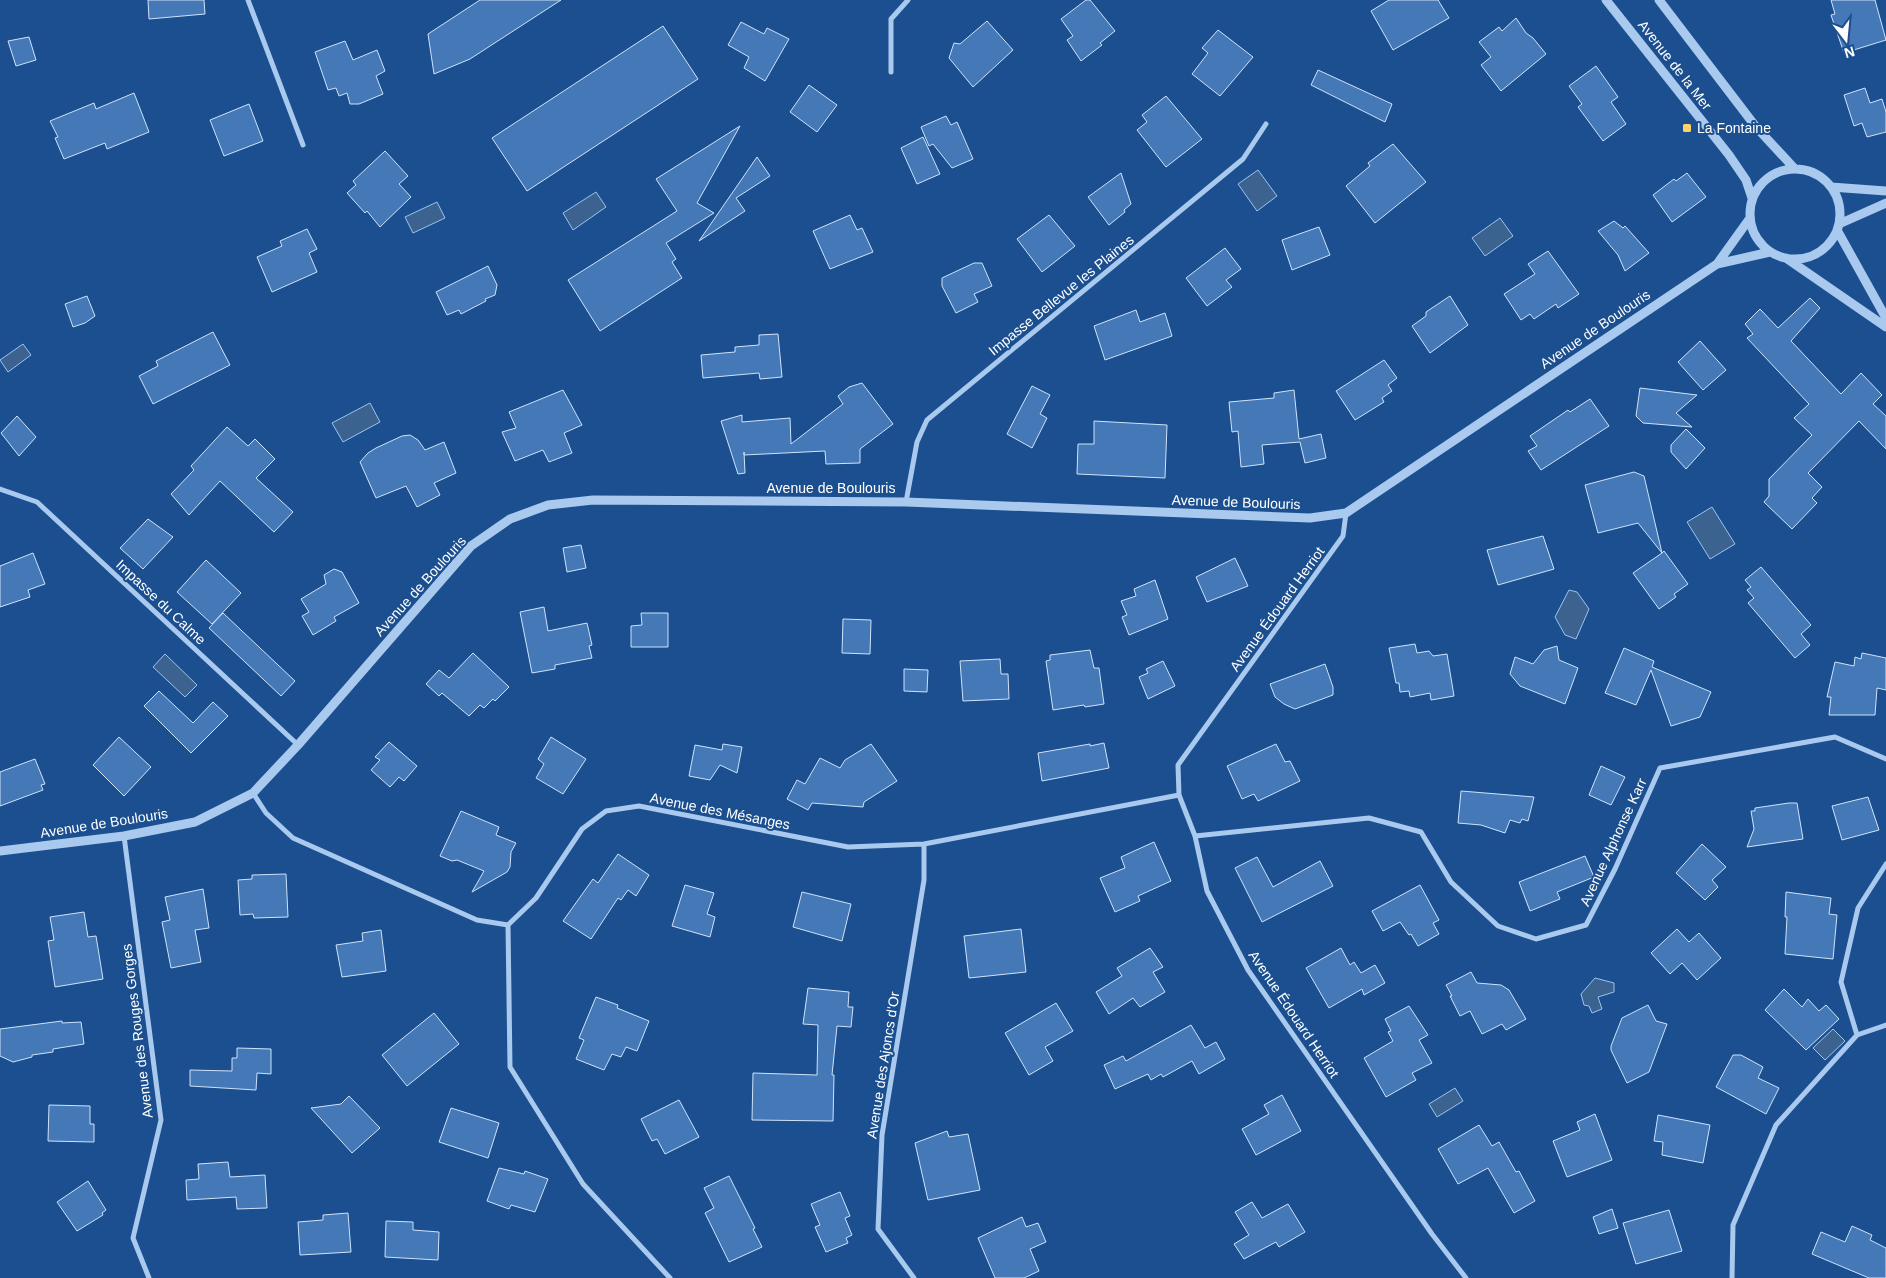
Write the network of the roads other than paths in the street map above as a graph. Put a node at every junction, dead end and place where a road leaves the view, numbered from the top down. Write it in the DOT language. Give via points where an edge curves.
graph roads {
  1 [pos="248,0"];
  2 [pos="908,0"];
  3 [pos="1606,0"];
  4 [pos="1659,0"];
  5 [pos="891,72"];
  6 [pos="1266,124"];
  7 [pos="303,145"];
  8 [pos="1796,169"];
  9 [pos="1831,187"];
  10 [pos="1886,191"];
  11 [pos="1752,198"];
  12 [pos="1886,203"];
  13 [pos="1750,218"];
  14 [pos="1838,227"];
  15 [pos="1770,252"];
  16 [pos="1786,258"];
  17 [pos="1716,264"];
  18 [pos="1886,318"];
  19 [pos="1886,327"];
  20 [pos="0,489"];
  21 [pos="906,502"];
  22 [pos="1346,513"];
  23 [pos="298,745"];
  24 [pos="1886,759"];
  25 [pos="253,792"];
  26 [pos="1179,795"];
  27 [pos="124,836"];
  28 [pos="1195,836"];
  29 [pos="924,844"];
  30 [pos="0,851"];
  31 [pos="1886,864"];
  32 [pos="508,925"];
  33 [pos="1886,1025"];
  34 [pos="1857,1035"];
  35 [pos="149,1278"];
  36 [pos="670,1278"];
  37 [pos="914,1278"];
  38 [pos="1466,1278"];
  39 [pos="1732,1278"];
  1 -- 7 [label="street"];
  2 -- 5 [label="street" via="891,19"];
  3 -- 11 [label="street, Avenue de la Mer" via="1729,155 1746,180"];
  4 -- 8 [label="street, Avenue de la Mer" via="1756,127"];
  6 -- 21 [label="street, Impasse Bellevue les Plaines" via="1243,159 927,420 917,442"];
  8 -- 9 [label="street" via="1809,171"];
  8 -- 11 [label="street" via="1770,176"];
  9 -- 10 [label="street"];
  9 -- 14 [label="street" via="1840,211"];
  11 -- 13 [label="street"];
  12 -- 14 [label="street"];
  13 -- 15 [label="street" via="1756,237"];
  13 -- 17 [label="street, Avenue de Boulouris"];
  14 -- 16 [label="street" via="1832,240 1816,253"];
  14 -- 18 [label="street"];
  15 -- 16 [label="street"];
  15 -- 17 [label="street, Avenue de Boulouris"];
  16 -- 19 [label="street"];
  17 -- 22 [label="street, Avenue de Boulouris"];
  20 -- 23 [label="street, Impasse du Calme" via="37,502"];
  21 -- 22 [label="street, Avenue de Boulouris" via="1310,518"];
  21 -- 23 [label="street, Avenue de Boulouris" via="593,500 548,505 510,519 471,546"];
  22 -- 26 [label="street, Avenue Édouard Herriot" via="1344,536 1178,765"];
  23 -- 25 [label="street, Avenue de Boulouris"];
  24 -- 28 [label="street, Avenue Alphonse Karr" via="1835,737 1660,768 1586,925 1536,939 1498,926 1451,882 1421,832 1368,818"];
  25 -- 27 [label="street, Avenue de Boulouris" via="195,822"];
  25 -- 32 [label="street" via="266,813 294,838 477,920"];
  26 -- 28 [label="street, Avenue Édouard Herriot"];
  26 -- 29 [label="street, Avenue des Mésanges"];
  27 -- 30 [label="street, Avenue de Boulouris"];
  27 -- 35 [label="street, Avenue des Rouges Gorges" via="161,1120 133,1238"];
  28 -- 38 [label="street, Avenue Édouard Herriot" via="1208,891 1248,970"];
  29 -- 32 [label="street, Avenue des Mésanges" via="848,847 638,806 606,811 582,829 536,898"];
  29 -- 37 [label="street, Avenue des Ajoncs d'Or" via="924,880 882,1136 878,1229"];
  31 -- 34 [label="street" via="1858,908 1842,982"];
  32 -- 36 [label="street" via="510,1067 583,1184"];
  33 -- 34 [label="street"];
  34 -- 39 [label="street" via="1776,1125 1733,1225"];
}
